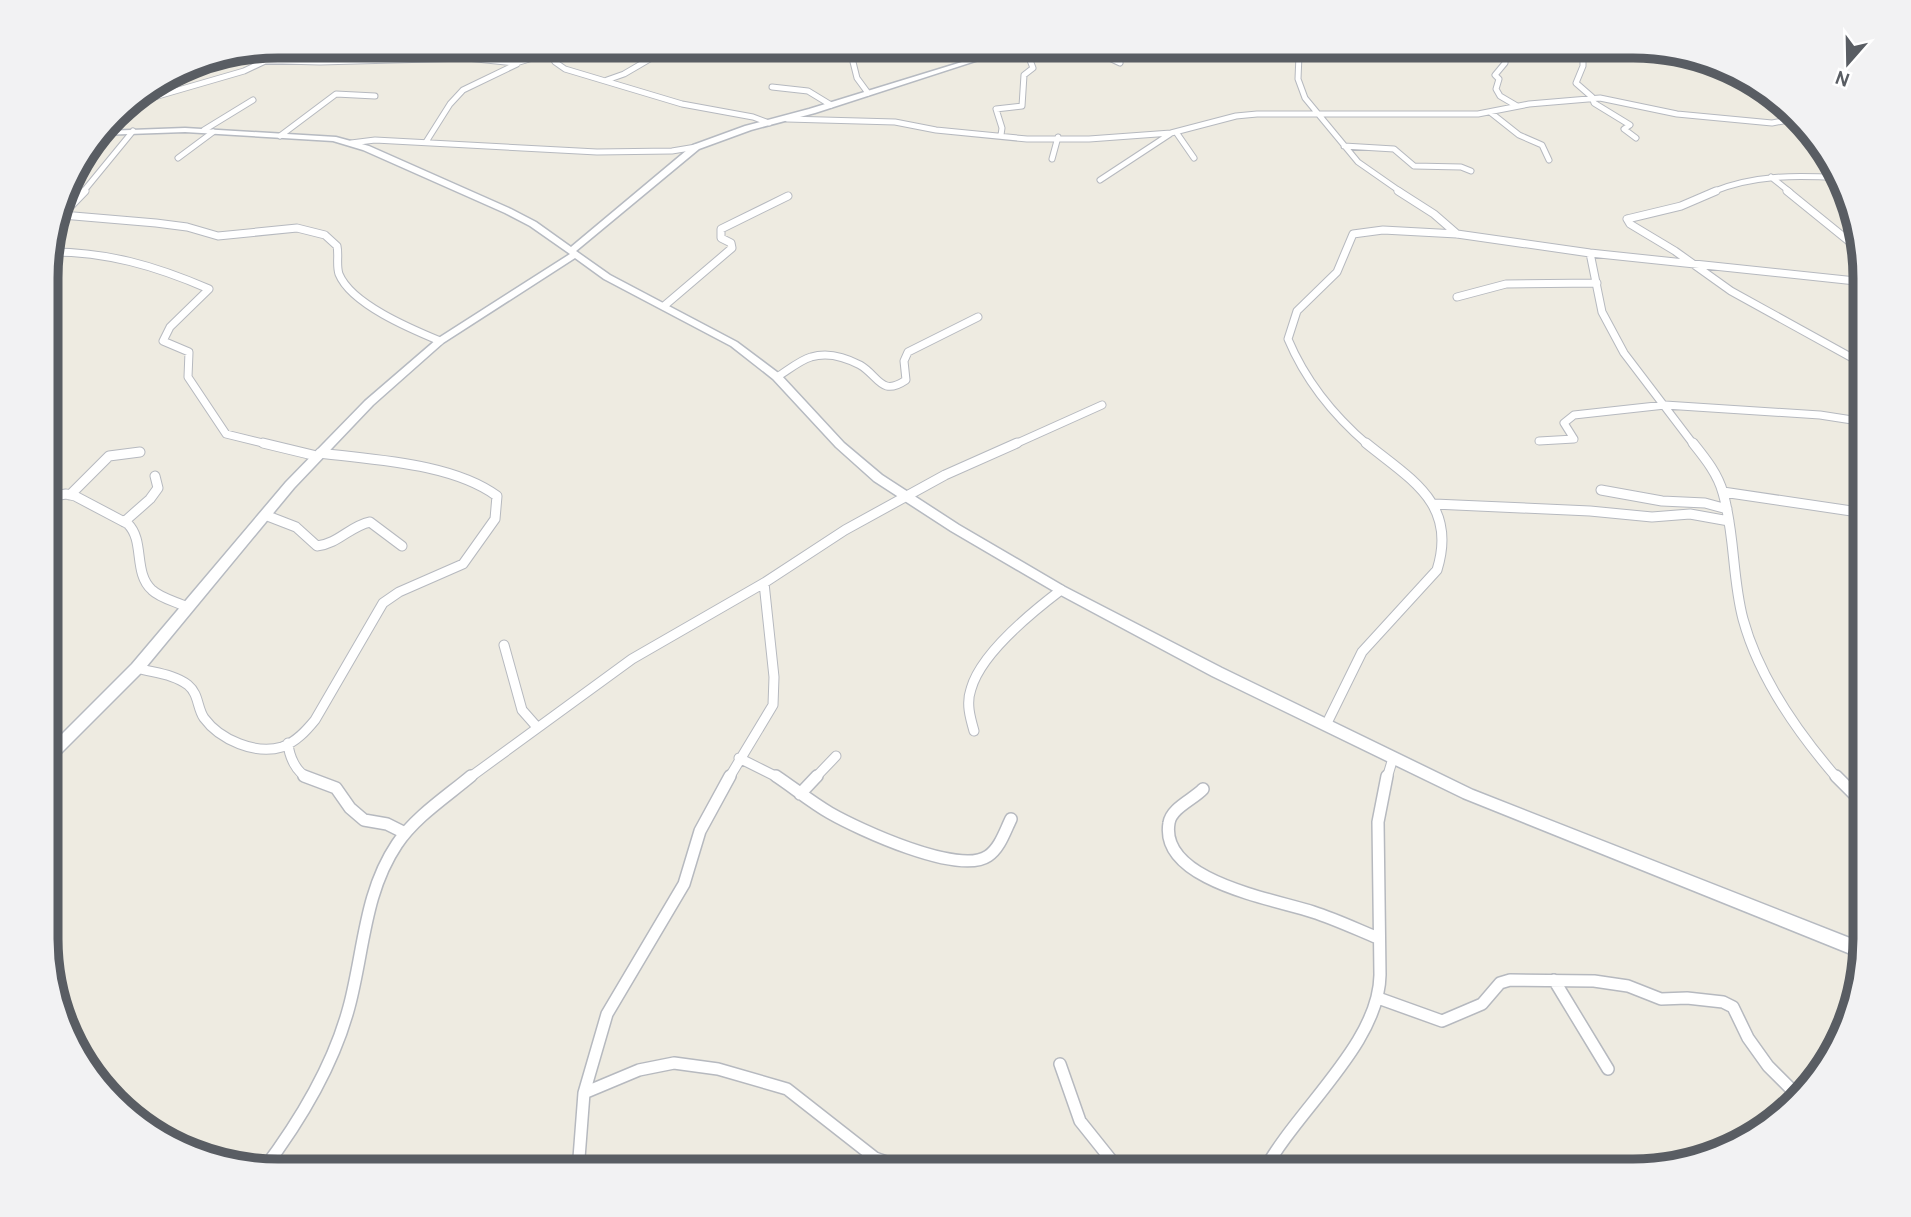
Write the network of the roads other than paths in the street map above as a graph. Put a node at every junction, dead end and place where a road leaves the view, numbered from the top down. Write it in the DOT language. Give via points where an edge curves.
graph roads {
  1 [pos="274,58"];
  2 [pos="534,58"];
  3 [pos="552,58"];
  4 [pos="652,58"];
  5 [pos="852,58"];
  6 [pos="980,58"];
  7 [pos="1029,58"];
  8 [pos="1109,58"];
  9 [pos="1299,58"];
  10 [pos="1505,58"];
  11 [pos="1583,58"];
  12 [pos="254,59"];
  13 [pos="270,60"];
  14 [pos="521,63"];
  15 [pos="1120,63"];
  16 [pos="605,80"];
  17 [pos="772,87"];
  18 [pos="868,93"];
  19 [pos="375,96"];
  20 [pos="153,98"];
  21 [pos="1592,99"];
  22 [pos="253,100"];
  23 [pos="831,105"];
  24 [pos="1517,106"];
  25 [pos="1490,112"];
  26 [pos="1320,114"];
  27 [pos="787,118"];
  28 [pos="1787,121"];
  29 [pos="769,122"];
  30 [pos="133,131"];
  31 [pos="209,131"];
  32 [pos="113,132"];
  33 [pos="1174,133"];
  34 [pos="1001,135"];
  35 [pos="280,136"];
  36 [pos="1058,137"];
  37 [pos="1636,138"];
  38 [pos="426,142"];
  39 [pos="351,143"];
  40 [pos="1344,146"];
  41 [pos="696,147"];
  42 [pos="178,158"];
  43 [pos="1194,158"];
  44 [pos="1052,159"];
  45 [pos="1549,160"];
  46 [pos="1471,171"];
  47 [pos="1772,177"];
  48 [pos="1828,177"];
  49 [pos="1100,180"];
  50 [pos="788,196"];
  51 [pos="69,208"];
  52 [pos="67,215"];
  53 [pos="1457,234"];
  54 [pos="1850,242"];
  55 [pos="60,252"];
  56 [pos="573,253"];
  57 [pos="1590,253"];
  58 [pos="1692,264"];
  59 [pos="1853,281"];
  60 [pos="1597,283"];
  61 [pos="1457,297"];
  62 [pos="664,306"];
  63 [pos="978,317"];
  64 [pos="440,341"];
  65 [pos="1853,359"];
  66 [pos="777,377"];
  67 [pos="1102,405"];
  68 [pos="1665,405"];
  69 [pos="1853,420"];
  70 [pos="1539,442"];
  71 [pos="140,452"];
  72 [pos="319,454"];
  73 [pos="155,476"];
  74 [pos="1601,490"];
  75 [pos="1723,492"];
  76 [pos="70,495"];
  77 [pos="58,496"];
  78 [pos="905,497"];
  79 [pos="1434,504"];
  80 [pos="1727,509"];
  81 [pos="1853,511"];
  82 [pos="265,515"];
  83 [pos="1729,521"];
  84 [pos="124,522"];
  85 [pos="402,546"];
  86 [pos="764,583"];
  87 [pos="1061,590"];
  88 [pos="187,607"];
  89 [pos="504,645"];
  90 [pos="137,668"];
  91 [pos="1326,725"];
  92 [pos="537,727"];
  93 [pos="974,732"];
  94 [pos="288,743"];
  95 [pos="58,747"];
  96 [pos="836,755"];
  97 [pos="739,758"];
  98 [pos="1393,758"];
  99 [pos="1203,789"];
  100 [pos="1853,793"];
  101 [pos="800,794"];
  102 [pos="1011,819"];
  103 [pos="405,833"];
  104 [pos="1378,938"];
  105 [pos="1853,947"];
  106 [pos="1554,980"];
  107 [pos="1378,998"];
  108 [pos="1060,1064"];
  109 [pos="1608,1069"];
  110 [pos="1792,1091"];
  111 [pos="584,1093"];
  112 [pos="272,1159"];
  113 [pos="579,1159"];
  114 [pos="878,1159"];
  115 [pos="1110,1159"];
  116 [pos="1270,1159"];
  1 -- 13 [label="street"];
  2 -- 14 [label="street"];
  3 -- 16 [label="street" via="565,69"];
  4 -- 16 [label="street"];
  5 -- 18 [label="street" via="857,78"];
  6 -- 18 [label="main road"];
  7 -- 34 [label="street" via="1033,68 1024,75 1022,106 996,109"];
  8 -- 15 [label="street"];
  9 -- 26 [label="street" via="1297,86"];
  10 -- 24 [label="street" via="1495,75 1499,79 1496,89"];
  11 -- 21 [label="street" via="1575,81"];
  12 -- 13 [label="street"];
  13 -- 14 [label="street" via="467,58"];
  13 -- 20 [label="street"];
  14 -- 38 [label="street" via="461,92"];
  16 -- 29 [label="street" via="682,104"];
  17 -- 23 [label="street" via="807,91"];
  18 -- 23 [label="main road"];
  19 -- 35 [label="street" via="334,94"];
  21 -- 24 [label="street"];
  21 -- 28 [label="street" via="1614,99 1677,114"];
  21 -- 37 [label="street" via="1630,124 1624,129"];
  22 -- 31 [label="street"];
  23 -- 27 [label="main road"];
  24 -- 25 [label="street"];
  25 -- 26 [label="street"];
  25 -- 45 [label="street" via="1519,135 1542,145"];
  26 -- 33 [label="street" via="1247,115"];
  26 -- 40 [label="street"];
  27 -- 29 [label="main road"];
  27 -- 34 [label="street" via="895,122"];
  29 -- 41 [label="main road"];
  30 -- 31 [label="main road"];
  30 -- 32 [label="main road"];
  30 -- 51 [label="street"];
  31 -- 35 [label="main road"];
  31 -- 42 [label="street"];
  33 -- 36 [label="street"];
  33 -- 43 [label="street"];
  33 -- 49 [label="street"];
  34 -- 36 [label="street"];
  35 -- 39 [label="main road"];
  36 -- 44 [label="street"];
  38 -- 39 [label="street" via="375,139"];
  38 -- 41 [label="street" via="597,152"];
  39 -- 56 [label="main road" via="508,211"];
  40 -- 46 [label="street" via="1394,149 1406,162 1424,170 1458,167"];
  40 -- 53 [label="street" via="1365,168 1438,214"];
  41 -- 56 [label="main road"];
  47 -- 48 [label="street"];
  47 -- 54 [label="street"];
  47 -- 58 [label="street" via="1627,219"];
  50 -- 62 [label="street" via="721,229 721,238 732,248"];
  52 -- 64 [label="street" via="126,218 216,236 297,228 320,231 337,246 343,281 379,311"];
  53 -- 57 [label="street"];
  53 -- 79 [label="street" via="1383,230 1353,234 1337,272 1297,311 1288,339 1307,378 1333,412"];
  55 -- 72 [label="street" via="86,251 132,260 209,289 170,327 163,341 189,352 188,377 226,435"];
  56 -- 62 [label="main road" via="607,277"];
  56 -- 64 [label="main road"];
  57 -- 58 [label="street"];
  57 -- 60 [label="street"];
  58 -- 59 [label="street"];
  58 -- 65 [label="street" via="1756,306"];
  60 -- 61 [label="street" via="1506,284"];
  60 -- 68 [label="street" via="1602,312"];
  62 -- 66 [label="main road" via="713,330"];
  63 -- 66 [label="street" via="908,352 905,380 897,387 883,386 861,366 834,355 810,357"];
  64 -- 72 [label="main road"];
  66 -- 78 [label="main road" via="849,453"];
  67 -- 78 [label="street"];
  68 -- 69 [label="street"];
  68 -- 70 [label="street" via="1574,415 1564,423 1574,439"];
  68 -- 75 [label="street" via="1712,468"];
  71 -- 76 [label="street" via="112,454"];
  72 -- 82 [label="main road"];
  72 -- 94 [label="street" via="425,469 479,483 497,496 497,507 495,519 463,564 383,603 315,720"];
  73 -- 84 [label="street" via="155,493"];
  74 -- 80 [label="street"];
  75 -- 80 [label="street"];
  75 -- 81 [label="street"];
  76 -- 77 [label="street"];
  76 -- 84 [label="street"];
  78 -- 86 [label="street"];
  78 -- 87 [label="main road"];
  79 -- 83 [label="street" via="1652,517 1689,514"];
  79 -- 91 [label="street" via="1440,530 1437,570 1363,652"];
  80 -- 83 [label="street"];
  82 -- 85 [label="street" via="296,527 317,546 329,545 370,522"];
  82 -- 88 [label="main road"];
  83 -- 100 [label="street" via="1743,619 1764,671 1807,743"];
  84 -- 88 [label="street" via="134,530 142,576 152,592"];
  86 -- 92 [label="street" via="632,659"];
  86 -- 97 [label="street" via="775,695 767,717"];
  87 -- 91 [label="main road"];
  87 -- 93 [label="street" via="1031,613 976,673 967,707"];
  88 -- 90 [label="main road"];
  89 -- 92 [label="street" via="522,710"];
  90 -- 94 [label="street" via="192,688 204,719 229,738 267,748"];
  90 -- 95 [label="main road"];
  91 -- 98 [label="main road"];
  92 -- 103 [label="street"];
  94 -- 103 [label="street" via="289,755 303,776 336,788 364,820"];
  96 -- 101 [label="street"];
  97 -- 101 [label="street"];
  97 -- 111 [label="street" via="700,831 684,884 607,1014"];
  98 -- 104 [label="street" via="1378,822"];
  98 -- 105 [label="main road" via="1525,818"];
  99 -- 104 [label="street" via="1173,813 1170,821 1172,843 1190,868 1210,880"];
  101 -- 102 [label="street" via="852,825 954,860 986,858"];
  103 -- 112 [label="street" via="370,899 349,1008 318,1085 297,1125"];
  104 -- 107 [label="street"];
  106 -- 107 [label="street" via="1500,983 1482,1004 1442,1021"];
  106 -- 109 [label="street"];
  106 -- 110 [label="street" via="1612,983 1661,999 1723,1002 1733,1007 1748,1038"];
  107 -- 116 [label="street" via="1366,1028"];
  108 -- 115 [label="street" via="1080,1121"];
  111 -- 113 [label="street"];
  111 -- 114 [label="street" via="639,1070 674,1063 706,1066 787,1089"];
}
